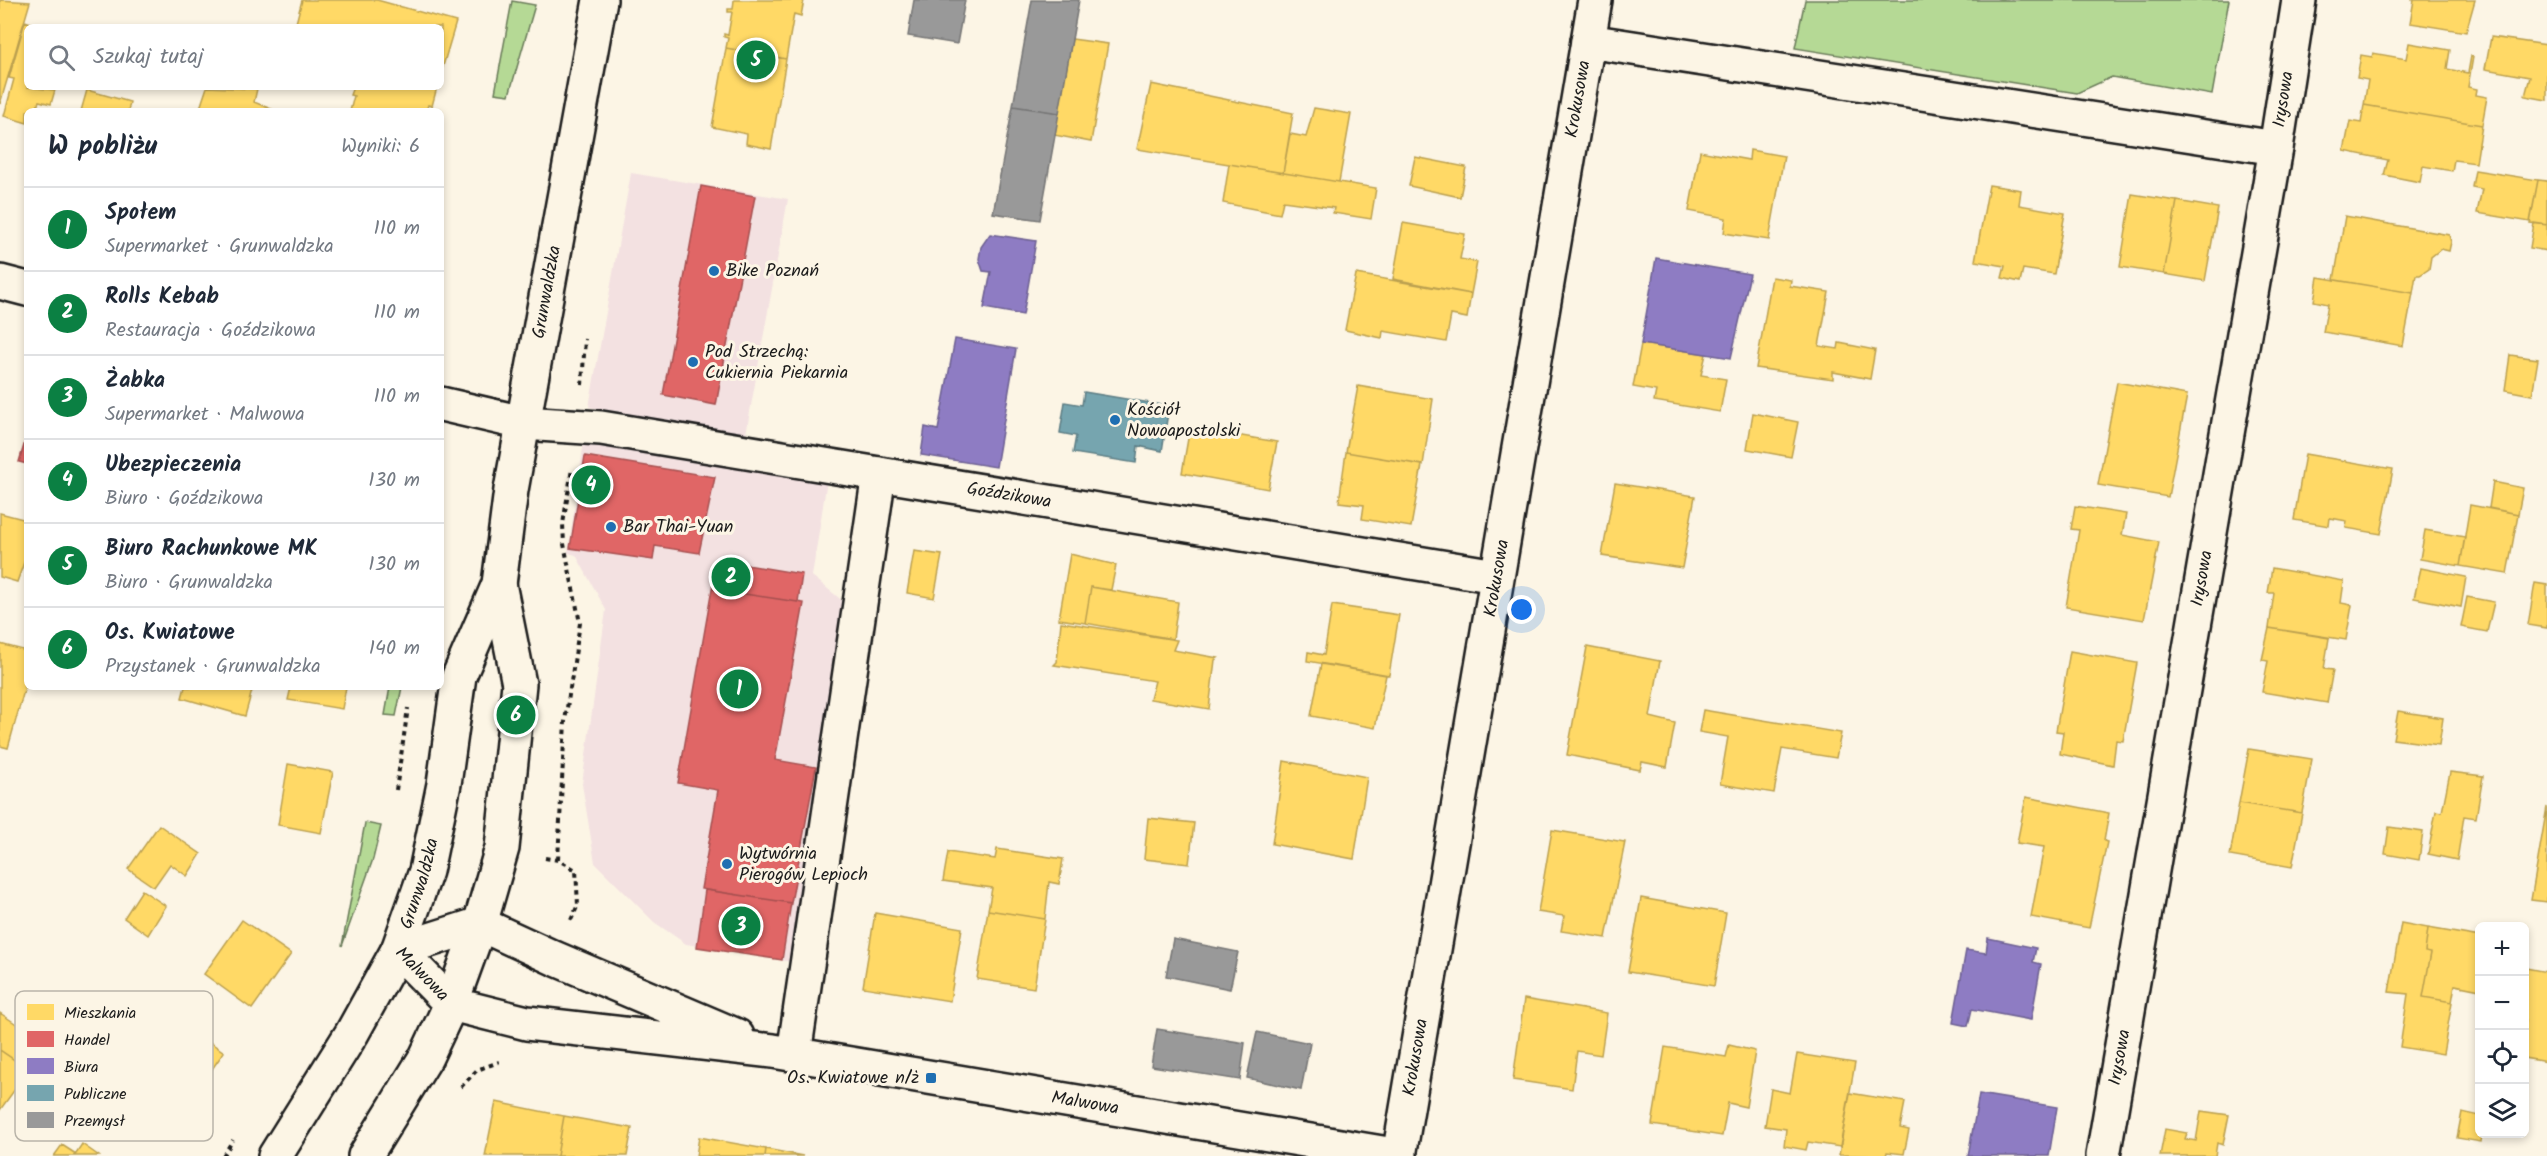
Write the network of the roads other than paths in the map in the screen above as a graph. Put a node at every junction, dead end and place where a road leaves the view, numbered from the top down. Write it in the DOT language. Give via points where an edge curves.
graph roads {
  1 [pos="600,0"];
  2 [pos="1595,0"];
  3 [pos="2299,0"];
  4 [pos="1588,41"];
  5 [pos="2276,148"];
  6 [pos="0,282"];
  7 [pos="24,288"];
  8 [pos="444,405"];
  9 [pos="523,423"];
  10 [pos="879,474"];
  11 [pos="1496,576"];
  12 [pos="499,584"];
  13 [pos="480,924"];
  14 [pos="398,950"];
  15 [pos="451,1005"];
  16 [pos="783,1052"];
  17 [pos="275,1156"];
  18 [pos="364,1156"];
  19 [pos="1400,1156"];
  20 [pos="2103,1156"];
  1 -- 9 [label="street, Grunwaldzka"];
  2 -- 4 [label="street, Krokusowa"];
  3 -- 5 [label="street, Irysowa"];
  4 -- 5 [label="street"];
  4 -- 11 [label="street, Krokusowa"];
  5 -- 20 [label="street, Irysowa"];
  6 -- 7 [label="street"];
  8 -- 9 [label="street, Goździkowa"];
  9 -- 10 [label="street, Goździkowa" via="578,425"];
  9 -- 12 [label="street, Grunwaldzka"];
  10 -- 11 [label="street, Goździkowa"];
  10 -- 16 [label="street"];
  11 -- 19 [label="street, Krokusowa"];
  12 -- 13 [label="street, Grunwaldzka" via="519,684 502,848"];
  12 -- 14 [label="street, Grunwaldzka" via="459,676 435,836"];
  13 -- 14 [label="street, Malwowa"];
  13 -- 15 [label="street, Grunwaldzka"];
  13 -- 16 [label="street, Malwowa"];
  14 -- 15 [label="street, Malwowa"];
  14 -- 17 [label="street, Grunwaldzka" via="352,1033"];
  15 -- 16 [label="street, Malwowa" via="527,1023"];
  15 -- 18 [label="street, Grunwaldzka" via="426,1057"];
  16 -- 19 [label="street, Malwowa"];
}
